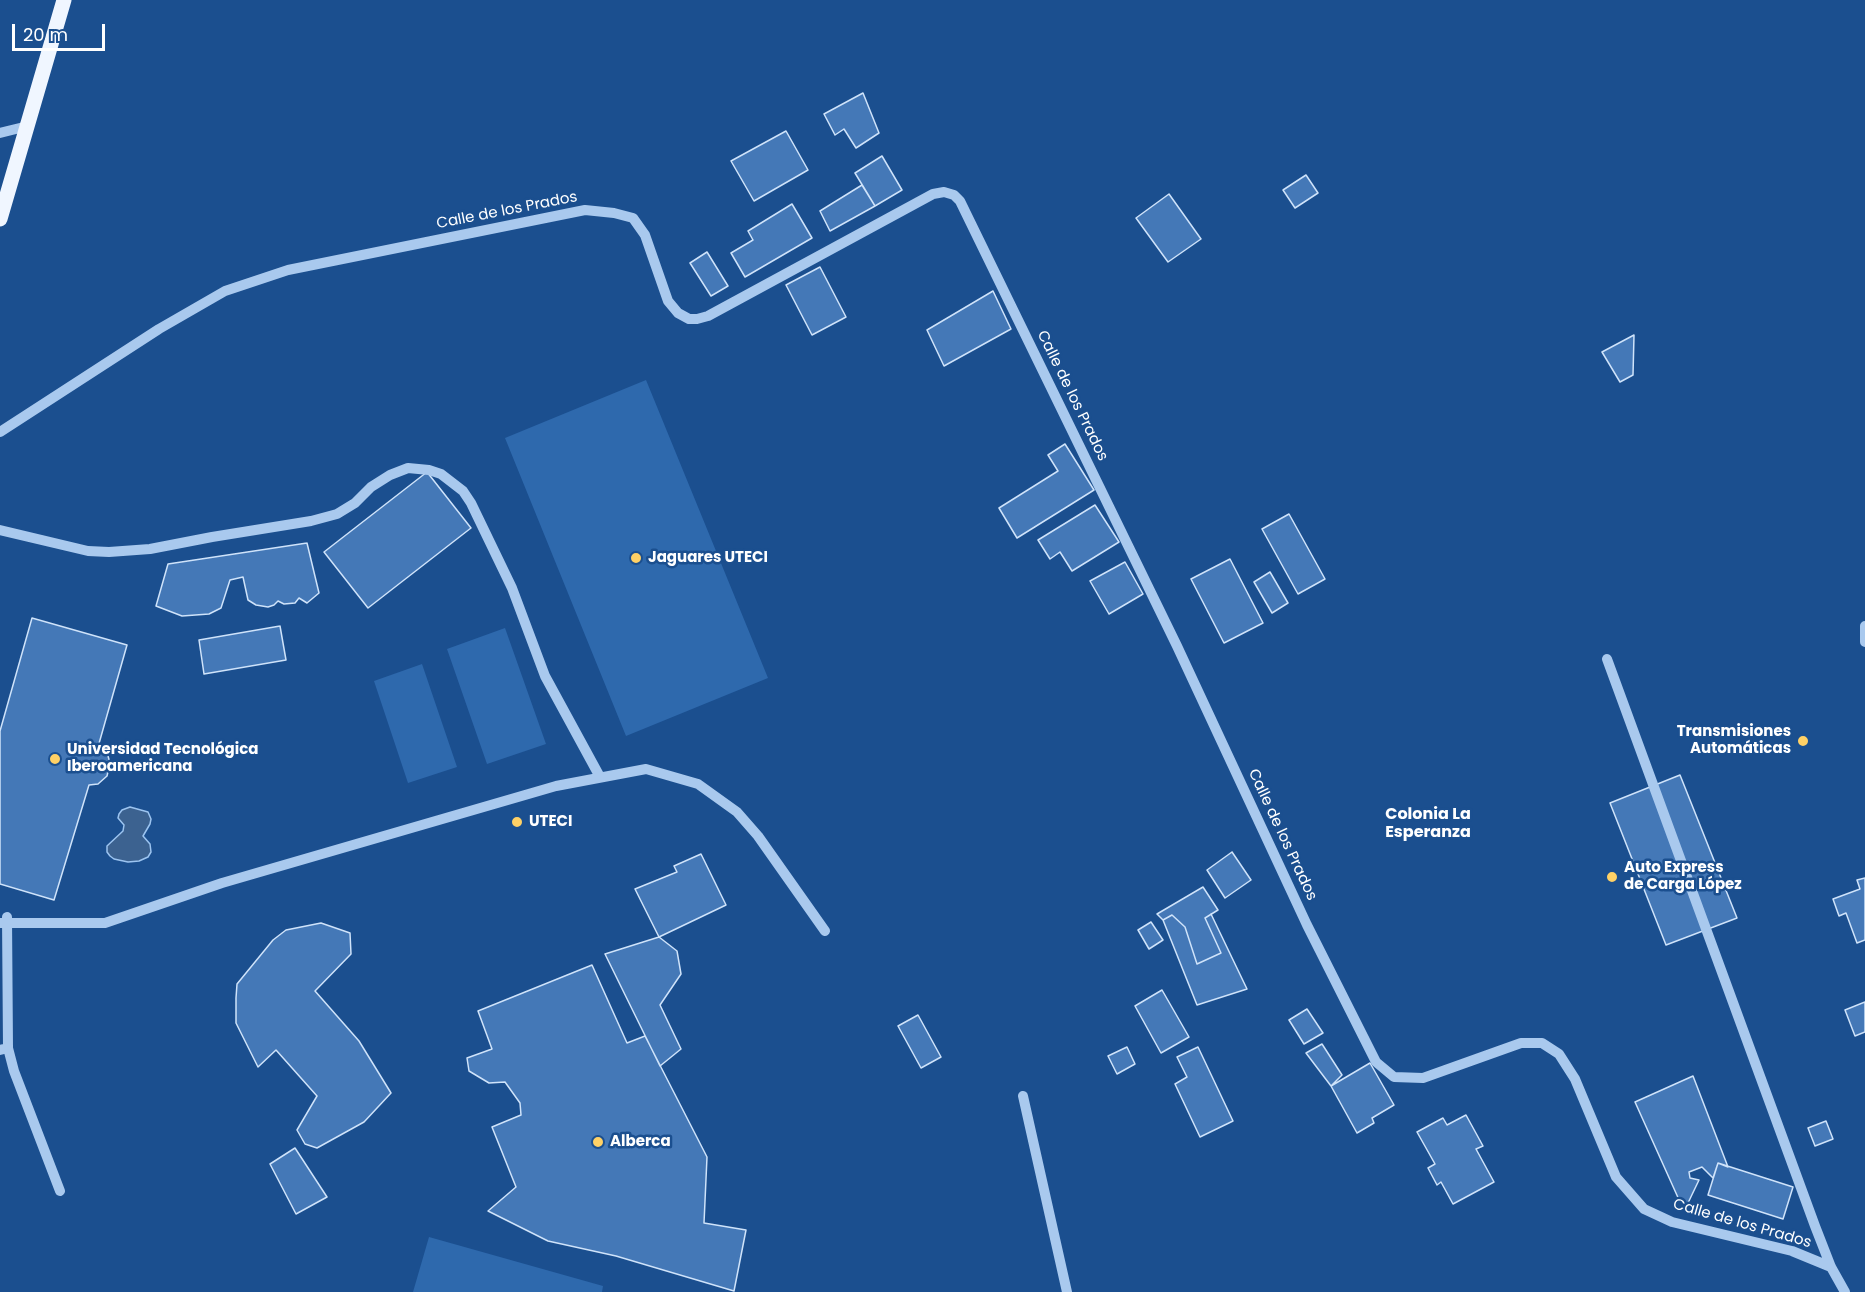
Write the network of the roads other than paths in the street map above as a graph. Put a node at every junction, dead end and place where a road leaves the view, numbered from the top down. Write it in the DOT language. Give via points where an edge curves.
graph roads {
  1 [pos="64,0"];
  2 [pos="27,126"];
  3 [pos="0,133"];
  4 [pos="0,219"];
  5 [pos="0,432"];
  6 [pos="0,530"];
  7 [pos="1865,626"];
  8 [pos="1865,642"];
  9 [pos="1607,658"];
  10 [pos="600,777"];
  11 [pos="3,919"];
  12 [pos="825,931"];
  13 [pos="3,940"];
  14 [pos="4,1049"];
  15 [pos="1023,1096"];
  16 [pos="60,1191"];
  17 [pos="1831,1267"];
  18 [pos="1067,1292"];
  19 [pos="1845,1292"];
  1 -- 2 [label="main road"];
  2 -- 3 [label="street"];
  2 -- 4 [label="main road"];
  5 -- 17 [label="street, Calle de los Prados" via="225,291 288,270 585,210 614,213 633,218 645,235 668,301 678,313 698,319 933,194 954,195 1167,625 1307,925 1376,1062 1394,1077 1422,1078 1521,1043 1542,1043 1559,1054 1575,1079 1616,1177 1644,1209 1672,1222 1792,1251"];
  6 -- 10 [label="street" via="88,551 150,549 337,514 371,487 408,468 441,474 463,491 471,503 512,588 545,676"];
  7 -- 8 [label="street"];
  9 -- 17 [label="street"];
  10 -- 11 [label="street" via="556,786 222,883 105,923"];
  10 -- 12 [label="street" via="646,769 698,784 737,812 758,836"];
  11 -- 13 [label="street"];
  13 -- 14 [label="street"];
  14 -- 16 [label="street"];
  15 -- 18 [label="street"];
  17 -- 19 [label="street"];
}
